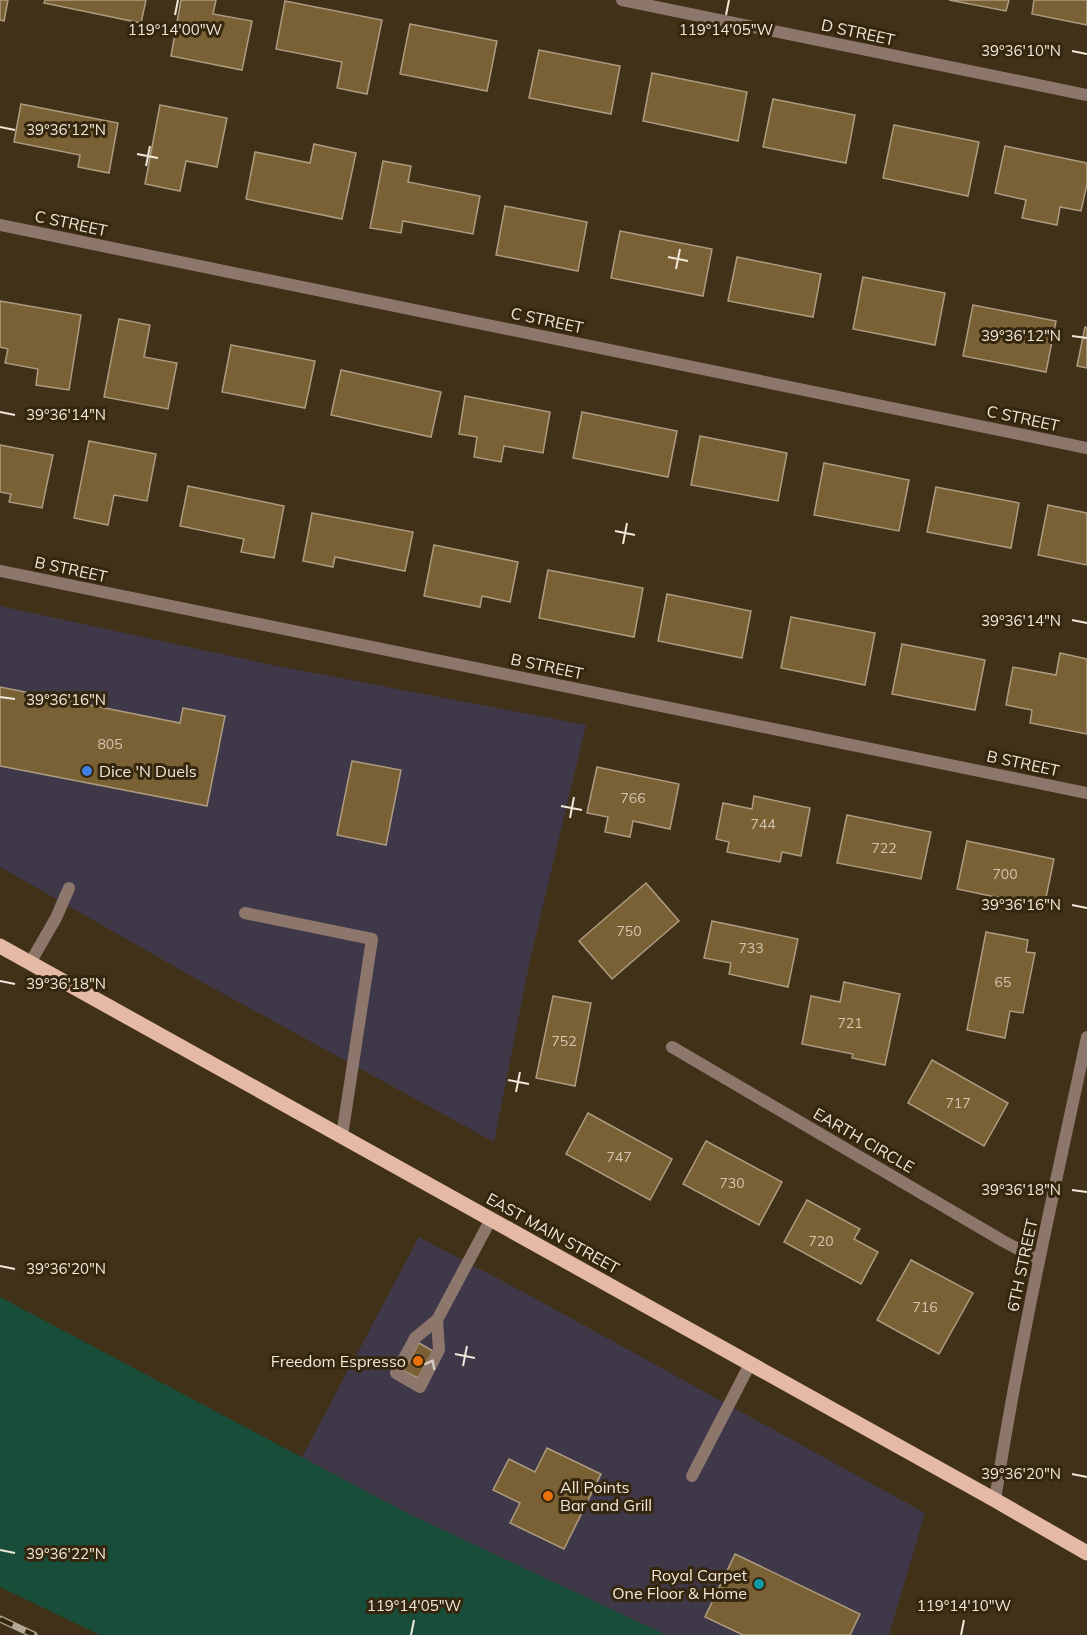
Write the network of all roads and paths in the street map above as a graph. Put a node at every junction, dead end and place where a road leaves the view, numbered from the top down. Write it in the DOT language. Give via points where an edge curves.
graph roads {
  1 [pos="622,0"];
  2 [pos="1087,95"];
  3 [pos="0,225"];
  4 [pos="1087,448"];
  5 [pos="0,571"];
  6 [pos="1087,793"];
  7 [pos="69,888"];
  8 [pos="245,913"];
  9 [pos="0,946"];
  10 [pos="30,963"];
  11 [pos="1087,1037"];
  12 [pos="672,1047"];
  13 [pos="342,1136"];
  14 [pos="491,1219"];
  15 [pos="1039,1260"];
  16 [pos="437,1320"];
  17 [pos="750,1364"];
  18 [pos="692,1476"];
  19 [pos="994,1500"];
  20 [pos="1087,1553"];
  1 -- 2 [label="street, D STREET"];
  3 -- 4 [label="street, C STREET"];
  5 -- 6 [label="street, B STREET"];
  7 -- 10 [label="street"];
  8 -- 13 [label="street" via="372,939"];
  9 -- 10 [label="main road, EAST MAIN STREET"];
  10 -- 13 [label="main road, EAST MAIN STREET"];
  11 -- 15 [label="street, 6TH STREET"];
  12 -- 15 [label="street, EARTH CIRCLE"];
  13 -- 14 [label="main road, EAST MAIN STREET"];
  14 -- 16 [label="street"];
  14 -- 17 [label="main road, EAST MAIN STREET"];
  15 -- 19 [label="street, 6TH STREET"];
  16 -- 16 [label="street, one-way" via="415,1338 396,1373 420,1387 439,1350"];
  17 -- 18 [label="street"];
  17 -- 19 [label="main road, EAST MAIN STREET"];
  19 -- 20 [label="main road, EAST MAIN STREET"];
}
